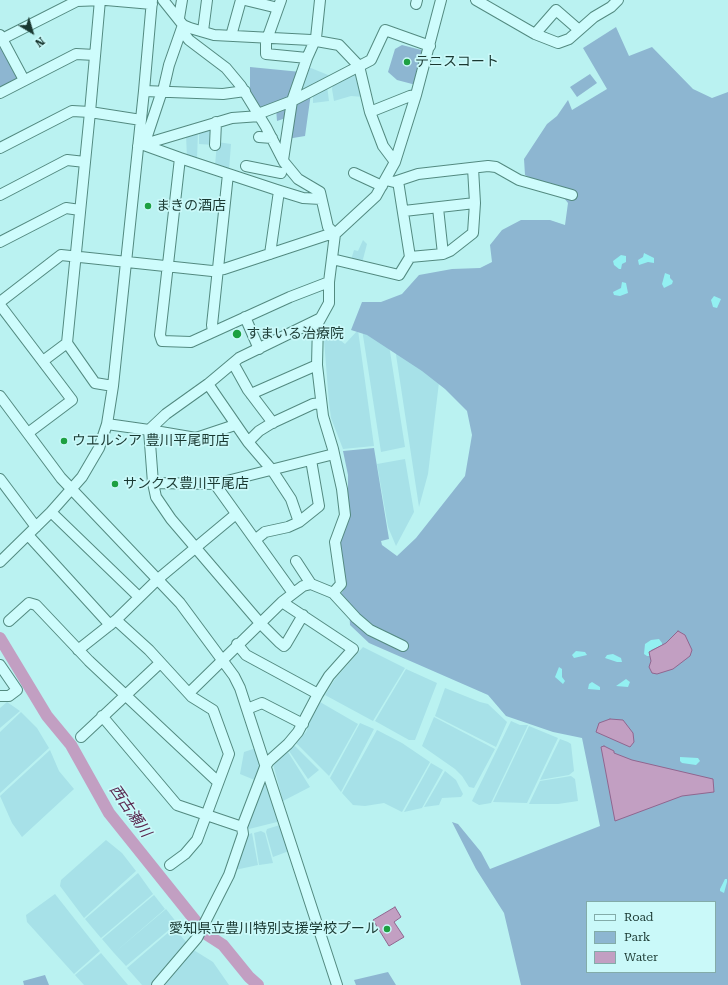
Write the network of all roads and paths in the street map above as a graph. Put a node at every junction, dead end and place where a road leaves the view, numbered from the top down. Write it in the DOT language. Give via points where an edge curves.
graph roads {
  1 [pos="100,0"];
  2 [pos="105,0"];
  3 [pos="163,0"];
  4 [pos="182,0"];
  5 [pos="207,0"];
  6 [pos="240,0"];
  7 [pos="245,0"];
  8 [pos="320,0"];
  9 [pos="441,0"];
  10 [pos="476,0"];
  11 [pos="618,0"];
  12 [pos="152,2"];
  13 [pos="279,4"];
  14 [pos="181,25"];
  15 [pos="579,30"];
  16 [pos="202,31"];
  17 [pos="535,34"];
  18 [pos="231,36"];
  19 [pos="1,37"];
  20 [pos="268,37"];
  21 [pos="314,41"];
  22 [pos="430,46"];
  23 [pos="95,55"];
  24 [pos="307,58"];
  25 [pos="359,66"];
  26 [pos="24,80"];
  27 [pos="144,90"];
  28 [pos="163,91"];
  29 [pos="245,91"];
  30 [pos="0,93"];
  31 [pos="416,95"];
  32 [pos="292,101"];
  33 [pos="90,112"];
  34 [pos="370,112"];
  35 [pos="259,115"];
  36 [pos="141,120"];
  37 [pos="216,122"];
  38 [pos="258,137"];
  39 [pos="272,138"];
  40 [pos="214,145"];
  41 [pos="141,146"];
  42 [pos="0,148"];
  43 [pos="180,158"];
  44 [pos="283,161"];
  45 [pos="85,162"];
  46 [pos="395,162"];
  47 [pos="246,166"];
  48 [pos="473,168"];
  49 [pos="281,173"];
  50 [pos="228,174"];
  51 [pos="354,174"];
  52 [pos="398,181"];
  53 [pos="384,183"];
  54 [pos="278,191"];
  55 [pos="0,195"];
  56 [pos="572,195"];
  57 [pos="321,199"];
  58 [pos="475,203"];
  59 [pos="438,208"];
  60 [pos="80,210"];
  61 [pos="404,211"];
  62 [pos="335,234"];
  63 [pos="0,242"];
  64 [pos="270,254"];
  65 [pos="443,254"];
  66 [pos="75,257"];
  67 [pos="410,257"];
  68 [pos="332,259"];
  69 [pos="126,263"];
  70 [pos="168,266"];
  71 [pos="217,270"];
  72 [pos="329,282"];
  73 [pos="0,302"];
  74 [pos="0,305"];
  75 [pos="245,317"];
  76 [pos="319,319"];
  77 [pos="213,332"];
  78 [pos="67,343"];
  79 [pos="259,349"];
  80 [pos="43,361"];
  81 [pos="233,363"];
  82 [pos="317,365"];
  83 [pos="208,384"];
  84 [pos="113,386"];
  85 [pos="251,394"];
  86 [pos="0,396"];
  87 [pos="321,403"];
  88 [pos="273,423"];
  89 [pos="107,424"];
  90 [pos="235,425"];
  91 [pos="149,430"];
  92 [pos="28,433"];
  93 [pos="248,442"];
  94 [pos="334,454"];
  95 [pos="311,460"];
  96 [pos="272,470"];
  97 [pos="0,479"];
  98 [pos="153,483"];
  99 [pos="214,484"];
  100 [pos="72,490"];
  101 [pos="4,492"];
  102 [pos="51,512"];
  103 [pos="236,514"];
  104 [pos="299,522"];
  105 [pos="36,527"];
  106 [pos="28,535"];
  107 [pos="255,540"];
  108 [pos="196,548"];
  109 [pos="296,561"];
  110 [pos="0,562"];
  111 [pos="158,579"];
  112 [pos="311,584"];
  113 [pos="293,593"];
  114 [pos="333,593"];
  115 [pos="139,597"];
  116 [pos="282,602"];
  117 [pos="303,615"];
  118 [pos="9,621"];
  119 [pos="113,623"];
  120 [pos="260,623"];
  121 [pos="237,644"];
  122 [pos="403,646"];
  123 [pos="78,650"];
  124 [pos="222,659"];
  125 [pos="160,663"];
  126 [pos="0,665"];
  127 [pos="189,692"];
  128 [pos="125,694"];
  129 [pos="318,694"];
  130 [pos="0,696"];
  131 [pos="247,709"];
  132 [pos="102,716"];
  133 [pos="304,724"];
  134 [pos="81,737"];
  135 [pos="265,767"];
  136 [pos="218,782"];
  137 [pos="206,815"];
  138 [pos="242,827"];
  139 [pos="170,865"];
  140 [pos="157,985"];
  141 [pos="337,985"];
  1 -- 2 [label="street"];
  1 -- 19 [label="street" via="77,1"];
  1 -- 23 [label="street"];
  2 -- 12 [label="street"];
  3 -- 14 [label="street"];
  4 -- 14 [label="street"];
  5 -- 16 [label="street"];
  6 -- 18 [label="street"];
  7 -- 13 [label="street"];
  8 -- 21 [label="street"];
  9 -- 22 [label="street"];
  10 -- 17 [label="street"];
  11 -- 15 [label="street"];
  12 -- 27 [label="street"];
  13 -- 20 [label="street"];
  14 -- 16 [label="street"];
  14 -- 28 [label="street"];
  14 -- 29 [label="street" via="189,40 226,68"];
  15 -- 17 [label="street" via="562,43"];
  15 -- 17 [label="street" via="556,10"];
  16 -- 18 [label="street"];
  18 -- 20 [label="street"];
  19 -- 26 [label="street"];
  20 -- 21 [label="street"];
  20 -- 24 [label="street" via="266,54"];
  21 -- 24 [label="street"];
  21 -- 25 [label="street" via="339,45"];
  22 -- 25 [label="street" via="385,30 371,60"];
  22 -- 31 [label="street"];
  23 -- 26 [label="street" via="76,54"];
  23 -- 33 [label="street"];
  24 -- 32 [label="street"];
  25 -- 32 [label="street"];
  25 -- 34 [label="street"];
  26 -- 30 [label="street"];
  27 -- 28 [label="street"];
  27 -- 36 [label="street"];
  28 -- 29 [label="street" via="223,94"];
  28 -- 41 [label="street"];
  29 -- 35 [label="street"];
  31 -- 34 [label="street"];
  31 -- 46 [label="street"];
  32 -- 35 [label="street"];
  32 -- 44 [label="street"];
  33 -- 36 [label="street"];
  33 -- 42 [label="street" via="72,111"];
  33 -- 45 [label="street"];
  34 -- 46 [label="street" via="383,146"];
  35 -- 37 [label="street"];
  35 -- 39 [label="street"];
  36 -- 41 [label="street"];
  37 -- 40 [label="street"];
  37 -- 41 [label="street"];
  38 -- 39 [label="street"];
  39 -- 44 [label="street"];
  41 -- 43 [label="street"];
  41 -- 69 [label="street"];
  43 -- 50 [label="street"];
  43 -- 70 [label="street"];
  44 -- 49 [label="street"];
  44 -- 57 [label="street" via="298,179 320,192"];
  45 -- 55 [label="street" via="66,160"];
  45 -- 60 [label="street"];
  46 -- 53 [label="street"];
  47 -- 49 [label="street"];
  48 -- 52 [label="street" via="418,174"];
  48 -- 56 [label="street" via="496,167 519,180"];
  48 -- 58 [label="street"];
  49 -- 54 [label="street"];
  50 -- 54 [label="street"];
  50 -- 71 [label="street"];
  51 -- 53 [label="street"];
  52 -- 53 [label="street"];
  52 -- 61 [label="street"];
  53 -- 62 [label="street" via="376,196"];
  54 -- 57 [label="street" via="303,198"];
  54 -- 64 [label="street"];
  57 -- 62 [label="street" via="328,228"];
  58 -- 59 [label="street"];
  58 -- 65 [label="street" via="473,233"];
  59 -- 61 [label="street"];
  59 -- 65 [label="street"];
  60 -- 63 [label="street" via="66,208"];
  60 -- 66 [label="street"];
  61 -- 67 [label="street"];
  62 -- 64 [label="street"];
  62 -- 68 [label="street"];
  64 -- 71 [label="street"];
  65 -- 67 [label="street"];
  66 -- 69 [label="street"];
  66 -- 73 [label="street" via="61,255"];
  66 -- 78 [label="street"];
  67 -- 68 [label="street" via="399,276"];
  68 -- 72 [label="street"];
  69 -- 70 [label="street"];
  69 -- 84 [label="street"];
  70 -- 71 [label="street"];
  70 -- 77 [label="street" via="160,335 162,341 191,342"];
  71 -- 77 [label="street"];
  72 -- 75 [label="street"];
  72 -- 76 [label="street" via="329,303"];
  74 -- 80 [label="street"];
  75 -- 77 [label="street"];
  75 -- 79 [label="street"];
  76 -- 79 [label="street"];
  76 -- 82 [label="street"];
  78 -- 80 [label="street"];
  78 -- 84 [label="street" via="95,383"];
  79 -- 81 [label="street"];
  80 -- 92 [label="street" via="72,400"];
  81 -- 83 [label="street"];
  81 -- 85 [label="street"];
  82 -- 85 [label="street"];
  82 -- 87 [label="street"];
  83 -- 90 [label="street"];
  83 -- 91 [label="street" via="179,403"];
  84 -- 89 [label="street"];
  85 -- 88 [label="street"];
  86 -- 92 [label="street"];
  87 -- 88 [label="street" via="313,404"];
  87 -- 94 [label="street"];
  88 -- 93 [label="street" via="259,430"];
  89 -- 91 [label="street"];
  89 -- 100 [label="street" via="99,448"];
  90 -- 91 [label="street" via="196,438"];
  90 -- 93 [label="street"];
  91 -- 98 [label="street"];
  92 -- 100 [label="street"];
  93 -- 96 [label="street"];
  94 -- 95 [label="street"];
  94 -- 114 [label="street" via="345,515 335,542 341,584"];
  95 -- 96 [label="street"];
  95 -- 104 [label="street" via="319,506"];
  96 -- 99 [label="street"];
  96 -- 104 [label="street" via="291,499"];
  97 -- 101 [label="street"];
  98 -- 99 [label="street"];
  98 -- 108 [label="street" via="161,506"];
  99 -- 103 [label="street"];
  100 -- 102 [label="street"];
  100 -- 111 [label="street"];
  101 -- 105 [label="street"];
  102 -- 105 [label="street"];
  102 -- 115 [label="street"];
  103 -- 107 [label="street"];
  103 -- 108 [label="street"];
  104 -- 107 [label="street" via="265,532"];
  105 -- 106 [label="street"];
  106 -- 110 [label="street"];
  106 -- 119 [label="street"];
  107 -- 113 [label="street"];
  108 -- 111 [label="street"];
  108 -- 120 [label="street"];
  109 -- 112 [label="street"];
  111 -- 115 [label="street"];
  111 -- 124 [label="street" via="180,603"];
  112 -- 113 [label="street"];
  112 -- 114 [label="street"];
  113 -- 116 [label="street"];
  114 -- 122 [label="street" via="370,630"];
  115 -- 119 [label="street"];
  116 -- 117 [label="street"];
  116 -- 120 [label="street"];
  117 -- 120 [label="street" via="284,646"];
  117 -- 129 [label="street" via="353,649 329,676"];
  118 -- 123 [label="street" via="29,602 32,603"];
  119 -- 123 [label="street"];
  119 -- 125 [label="street" via="150,650"];
  120 -- 121 [label="street"];
  121 -- 124 [label="street"];
  121 -- 129 [label="street" via="246,655"];
  123 -- 128 [label="street"];
  124 -- 127 [label="street"];
  124 -- 131 [label="street" via="240,688"];
  125 -- 127 [label="street"];
  125 -- 128 [label="street"];
  126 -- 130 [label="street" via="17,690 9,696"];
  127 -- 136 [label="street" via="192,697 213,710 228,754"];
  128 -- 132 [label="street"];
  128 -- 136 [label="street"];
  129 -- 133 [label="street"];
  131 -- 133 [label="street" via="262,703"];
  131 -- 135 [label="street"];
  132 -- 134 [label="street"];
  132 -- 137 [label="street" via="177,805"];
  133 -- 135 [label="street"];
  135 -- 138 [label="street"];
  135 -- 141 [label="street"];
  136 -- 137 [label="street"];
  137 -- 138 [label="street"];
  137 -- 139 [label="street" via="194,844"];
  138 -- 140 [label="street" via="243,834 229,875 197,938"];
}
